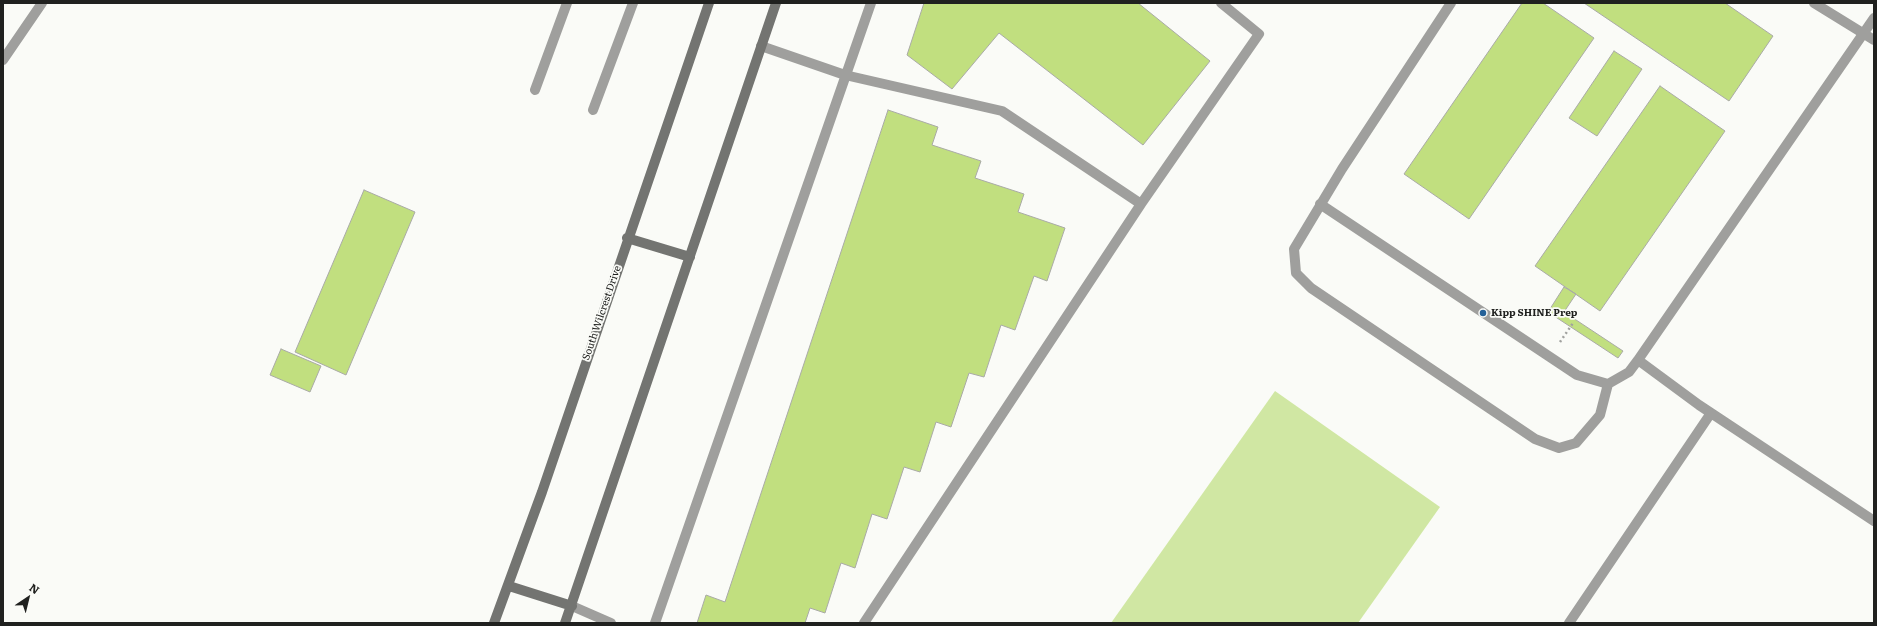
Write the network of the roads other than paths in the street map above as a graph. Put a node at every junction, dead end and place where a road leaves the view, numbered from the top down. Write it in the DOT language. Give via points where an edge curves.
graph roads {
  1 [pos="42,3"];
  2 [pos="567,3"];
  3 [pos="633,3"];
  4 [pos="709,3"];
  5 [pos="776,3"];
  6 [pos="871,3"];
  7 [pos="1221,3"];
  8 [pos="1451,3"];
  9 [pos="1814,3"];
  10 [pos="1874,18"];
  11 [pos="1863,34"];
  12 [pos="1874,40"];
  13 [pos="762,46"];
  14 [pos="3,60"];
  15 [pos="846,75"];
  16 [pos="535,90"];
  17 [pos="593,110"];
  18 [pos="1141,204"];
  19 [pos="1320,204"];
  20 [pos="627,238"];
  21 [pos="690,257"];
  22 [pos="1638,360"];
  23 [pos="1608,384"];
  24 [pos="1711,413"];
  25 [pos="1874,521"];
  26 [pos="509,586"];
  27 [pos="572,606"];
  28 [pos="494,623"];
  29 [pos="565,623"];
  30 [pos="611,623"];
  31 [pos="655,623"];
  32 [pos="864,623"];
  33 [pos="1569,623"];
  1 -- 14 [label="street"];
  2 -- 16 [label="street"];
  3 -- 17 [label="street"];
  4 -- 20 [label="main road, South Wilcrest Drive"];
  5 -- 13 [label="main road"];
  6 -- 15 [label="street"];
  7 -- 18 [label="street" via="1259,34"];
  8 -- 19 [label="street"];
  9 -- 11 [label="street"];
  10 -- 11 [label="street"];
  11 -- 12 [label="street"];
  11 -- 22 [label="street"];
  13 -- 15 [label="street"];
  13 -- 21 [label="main road"];
  15 -- 18 [label="street" via="1002,111"];
  15 -- 31 [label="street"];
  18 -- 32 [label="street"];
  19 -- 23 [label="street" via="1577,375"];
  19 -- 23 [label="street" via="1294,250 1296,272 1311,288 1534,439 1559,448 1576,442 1600,415"];
  20 -- 21 [label="main road"];
  20 -- 26 [label="main road, South Wilcrest Drive"];
  21 -- 27 [label="main road"];
  22 -- 23 [label="street" via="1629,372"];
  22 -- 24 [label="street"];
  24 -- 25 [label="street"];
  24 -- 33 [label="street"];
  26 -- 27 [label="main road"];
  26 -- 28 [label="main road, South Wilcrest Drive"];
  27 -- 29 [label="main road"];
  27 -- 30 [label="street"];
}
